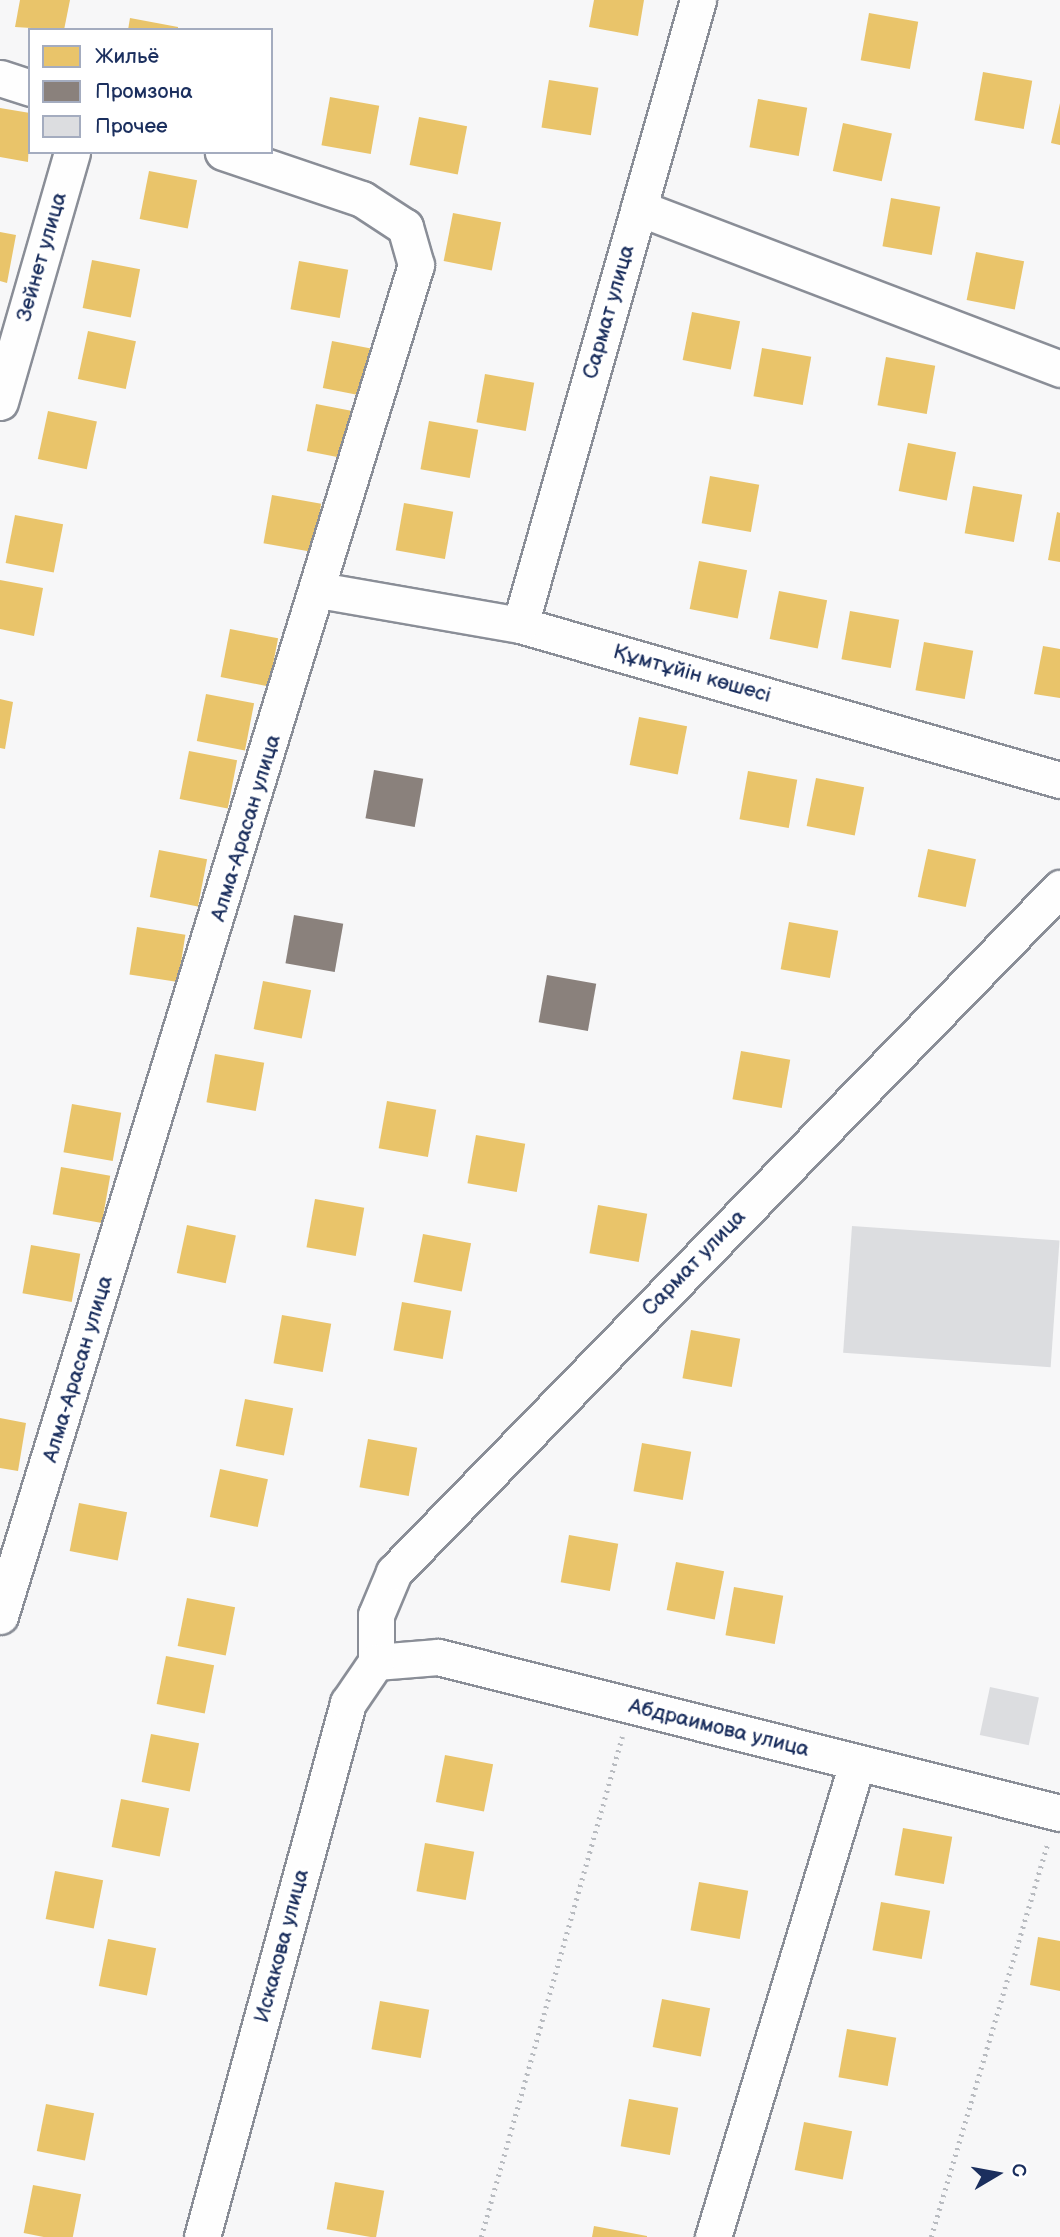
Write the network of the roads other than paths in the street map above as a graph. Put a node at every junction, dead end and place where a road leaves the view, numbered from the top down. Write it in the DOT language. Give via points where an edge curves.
graph roads {
  1 [pos="698,0"];
  2 [pos="0,78"];
  3 [pos="28,87"];
  4 [pos="71,154"];
  5 [pos="229,154"];
  6 [pos="639,208"];
  7 [pos="1060,369"];
  8 [pos="0,402"];
  9 [pos="320,590"];
  10 [pos="520,625"];
  11 [pos="1060,780"];
  12 [pos="1060,888"];
  13 [pos="10,1555"];
  14 [pos="0,1616"];
  15 [pos="376,1662"];
  16 [pos="857,1762"];
  17 [pos="1058,1813"];
  18 [pos="202,2237"];
  19 [pos="713,2237"];
  1 -- 6 [label="street, Сармат улица"];
  2 -- 3 [label="street"];
  4 -- 8 [label="street, Зейнет улица"];
  5 -- 9 [label="street, Алма-Арасан улица" via="362,199 405,227 416,265"];
  6 -- 7 [label="street"];
  6 -- 10 [label="street, Сармат улица"];
  9 -- 10 [label="street, Құмтұйiн көшесі"];
  9 -- 13 [label="street, Алма-Арасан улица"];
  10 -- 11 [label="street, Құмтұйiн көшесі"];
  12 -- 15 [label="street, Сармат улица" via="394,1572 376,1615"];
  13 -- 14 [label="street, Алма-Арасан улица"];
  15 -- 16 [label="street, Абдраимова улица" via="438,1657"];
  15 -- 18 [label="street, Искакова улица" via="348,1703"];
  16 -- 17 [label="street, Абдраимова улица"];
  16 -- 19 [label="street"];
}
